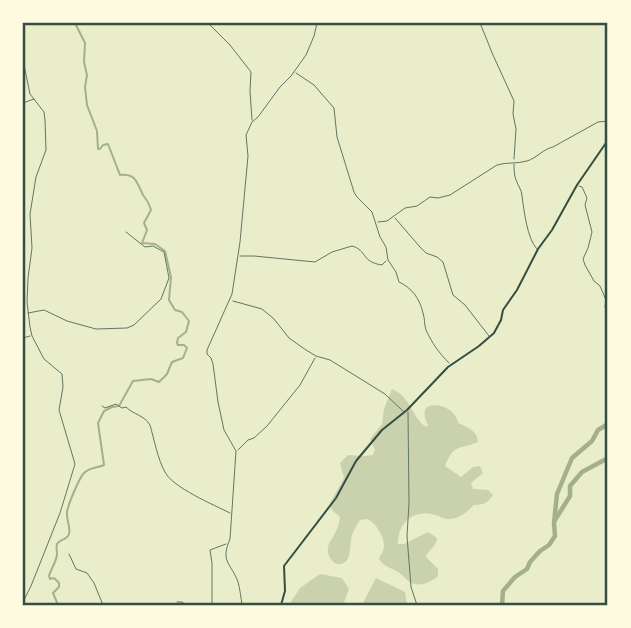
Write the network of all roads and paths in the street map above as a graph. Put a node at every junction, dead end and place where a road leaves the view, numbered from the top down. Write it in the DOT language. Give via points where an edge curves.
graph roads {
  1 [pos="208,23"];
  2 [pos="317,23"];
  3 [pos="480,23"];
  4 [pos="23,60"];
  5 [pos="294,72"];
  6 [pos="34,99"];
  7 [pos="23,103"];
  8 [pos="608,121"];
  9 [pos="252,122"];
  10 [pos="608,139"];
  11 [pos="513,162"];
  12 [pos="577,185"];
  13 [pos="393,216"];
  14 [pos="376,223"];
  15 [pos="126,232"];
  16 [pos="538,249"];
  17 [pos="238,256"];
  18 [pos="388,260"];
  19 [pos="230,301"];
  20 [pos="28,313"];
  21 [pos="608,315"];
  22 [pos="32,336"];
  23 [pos="490,337"];
  24 [pos="23,338"];
  25 [pos="316,356"];
  26 [pos="450,365"];
  27 [pos="102,406"];
  28 [pos="406,411"];
  29 [pos="236,451"];
  30 [pos="232,514"];
  31 [pos="48,544"];
  32 [pos="228,544"];
  33 [pos="51,547"];
  34 [pos="69,554"];
  35 [pos="177,602"];
  36 [pos="23,603"];
  37 [pos="103,605"];
  38 [pos="186,605"];
  39 [pos="212,605"];
  40 [pos="242,605"];
  41 [pos="281,605"];
  42 [pos="417,605"];
  1 -- 9 [label="street" via="251,72"];
  2 -- 5 [label="street" via="306,55"];
  3 -- 11 [label="street" via="514,101"];
  4 -- 6 [label="street"];
  5 -- 9 [label="street"];
  5 -- 14 [label="street" via="314,85 334,108 337,137 354,192"];
  6 -- 7 [label="street"];
  6 -- 20 [label="street" via="44,112 46,150 31,206"];
  8 -- 11 [label="street" via="598,122 527,161"];
  9 -- 17 [label="street" via="246,135"];
  10 -- 12 [label="main road"];
  11 -- 13 [label="street" via="496,165 450,195 430,197"];
  11 -- 16 [label="street" via="531,239"];
  12 -- 16 [label="main road"];
  12 -- 21 [label="street" via="587,198 592,232 584,265 600,286"];
  13 -- 14 [label="street"];
  13 -- 23 [label="street" via="426,253 443,262 453,295"];
  14 -- 18 [label="street"];
  15 -- 20 [label="street" via="145,247 164,252 169,274 161,299 134,325 98,330 44,310"];
  16 -- 23 [label="main road"];
  17 -- 18 [label="street" via="315,262 352,246 370,262 382,265"];
  17 -- 19 [label="street"];
  18 -- 26 [label="street" via="399,282 419,300 426,328"];
  19 -- 25 [label="street" via="262,309 289,338"];
  19 -- 29 [label="street" via="207,354 213,364 226,434"];
  20 -- 22 [label="street"];
  22 -- 24 [label="street"];
  22 -- 31 [label="street" via="44,359 62,374 59,410 75,462"];
  23 -- 26 [label="main road"];
  25 -- 28 [label="street" via="330,360"];
  25 -- 29 [label="street" via="300,385 267,426"];
  26 -- 28 [label="main road"];
  27 -- 30 [label="street" via="116,404 142,416 150,425 168,477"];
  28 -- 41 [label="main road" via="369,444 336,498 284,566"];
  28 -- 42 [label="street" via="407,536"];
  29 -- 30 [label="street"];
  30 -- 32 [label="street"];
  31 -- 33 [label="street"];
  31 -- 36 [label="street"];
  32 -- 39 [label="street" via="210,550"];
  32 -- 40 [label="street" via="225,559 238,581"];
  34 -- 37 [label="street" via="76,569 87,573 94,583"];
  35 -- 38 [label="street"];
}
